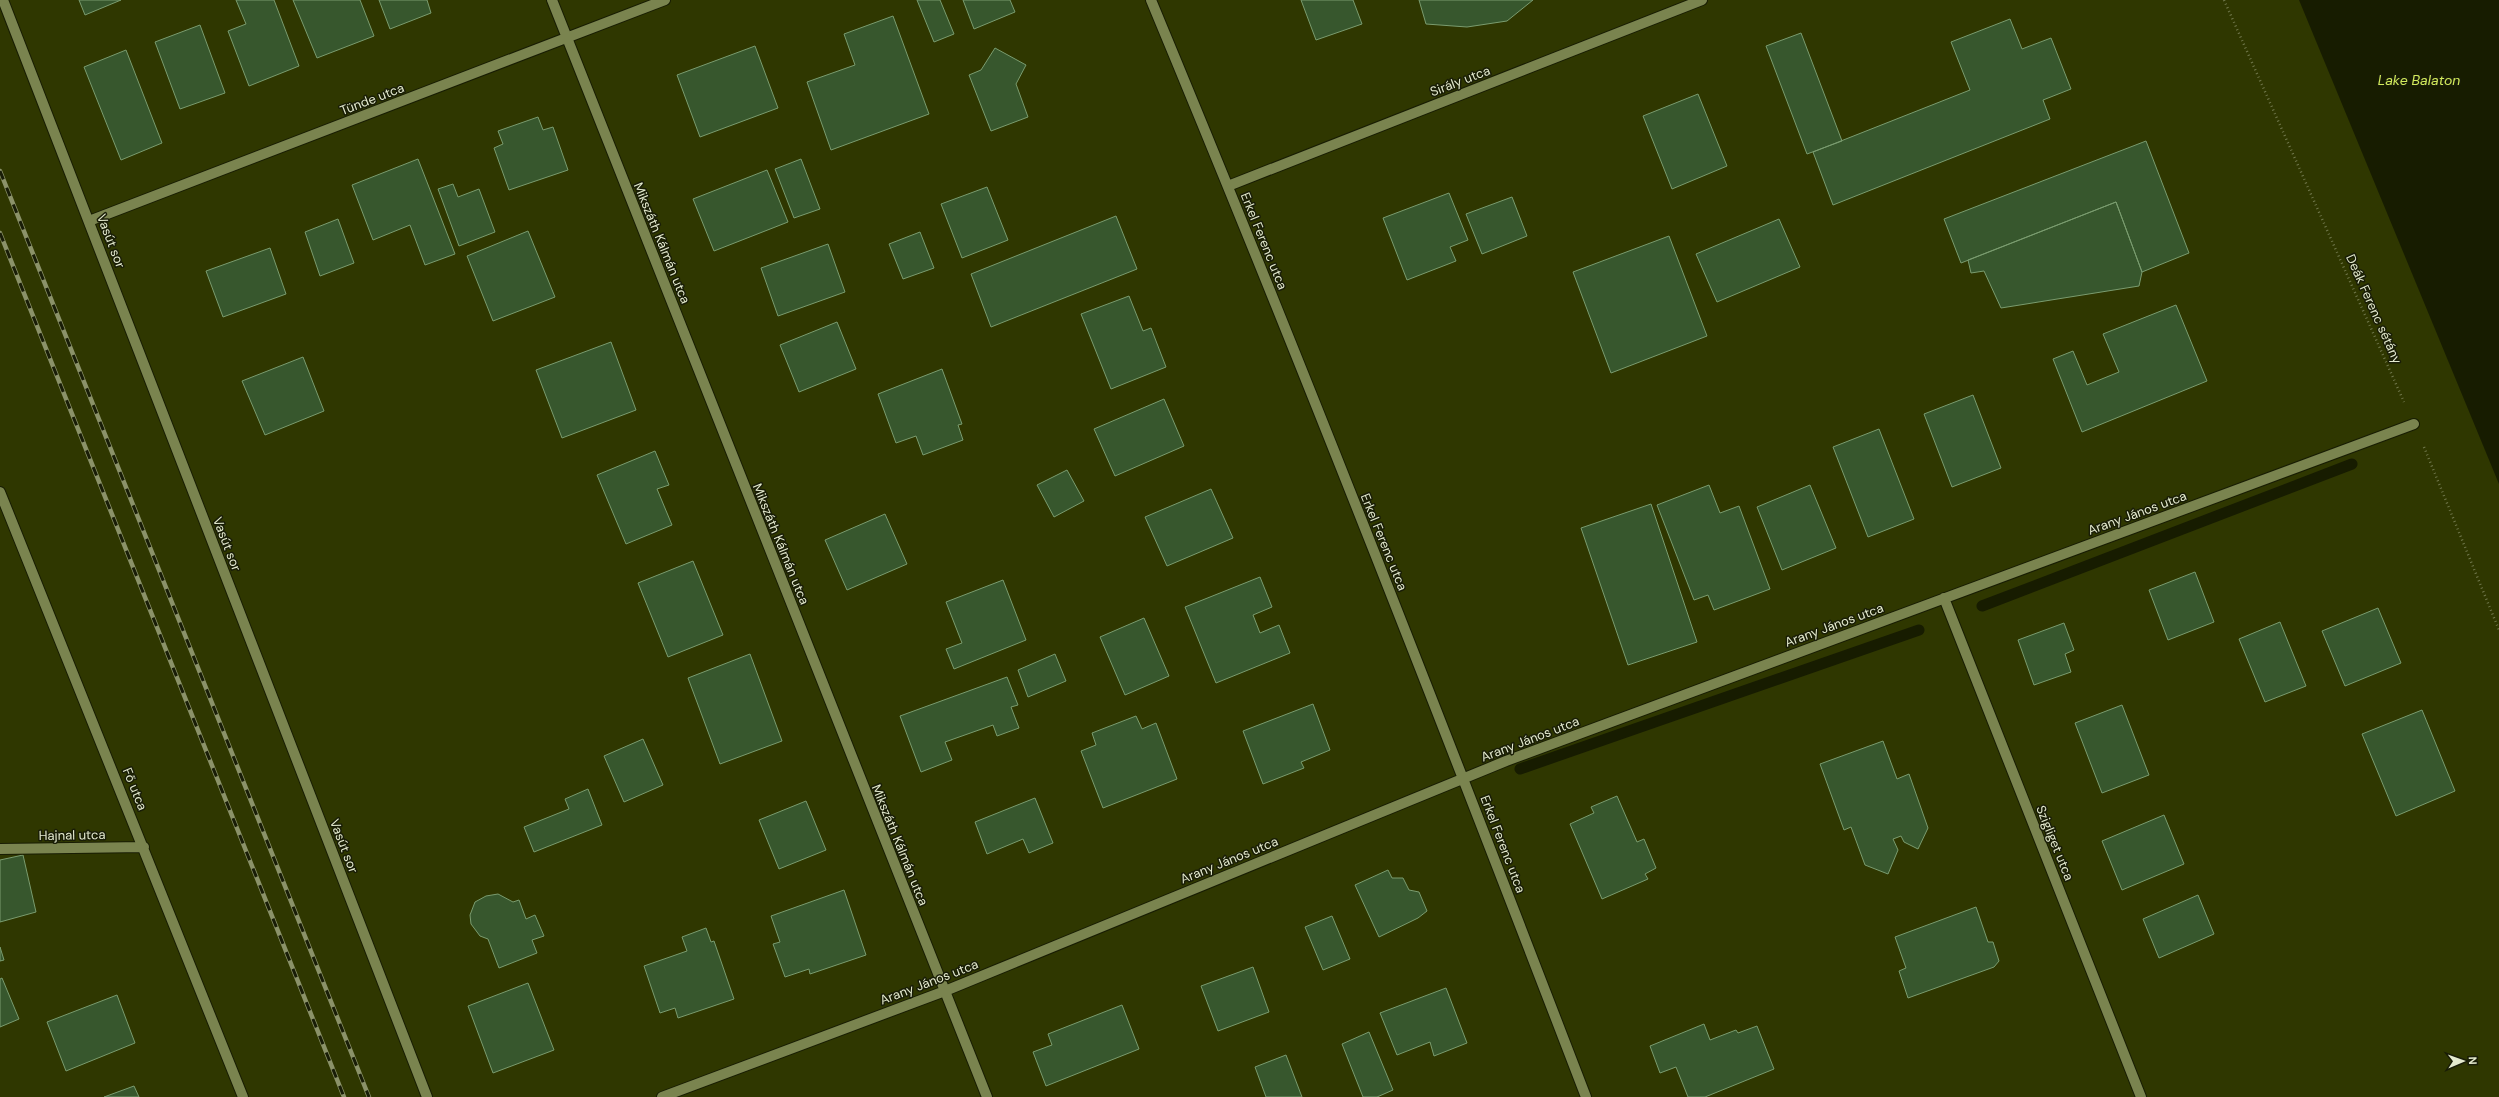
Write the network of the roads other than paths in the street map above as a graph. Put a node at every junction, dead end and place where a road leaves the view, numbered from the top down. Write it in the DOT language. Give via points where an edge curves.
graph roads {
  1 [pos="3,0"];
  2 [pos="552,0"];
  3 [pos="665,0"];
  4 [pos="1151,0"];
  5 [pos="1702,0"];
  6 [pos="567,38"];
  7 [pos="1228,186"];
  8 [pos="89,221"];
  9 [pos="2414,424"];
  10 [pos="0,492"];
  11 [pos="1944,598"];
  12 [pos="1464,778"];
  13 [pos="144,847"];
  14 [pos="0,849"];
  15 [pos="944,991"];
  16 [pos="243,1097"];
  17 [pos="427,1097"];
  18 [pos="662,1097"];
  19 [pos="987,1097"];
  20 [pos="1586,1097"];
  21 [pos="2141,1097"];
  1 -- 8 [label="street, Vasút sor"];
  2 -- 6 [label="street, Mikszáth Kálmán utca"];
  3 -- 6 [label="street, Tünde utca"];
  4 -- 7 [label="street, Erkel Ferenc utca"];
  5 -- 7 [label="street, Sirály utca"];
  6 -- 8 [label="street, Tünde utca"];
  6 -- 15 [label="street, Mikszáth Kálmán utca"];
  7 -- 12 [label="street, Erkel Ferenc utca"];
  8 -- 17 [label="street, Vasút sor"];
  9 -- 11 [label="street, Arany János utca"];
  10 -- 13 [label="street, Fő utca"];
  11 -- 12 [label="street, Arany János utca"];
  11 -- 21 [label="street, Szigliget utca"];
  12 -- 15 [label="street, Arany János utca"];
  12 -- 20 [label="street, Erkel Ferenc utca"];
  13 -- 14 [label="street, Hajnal utca"];
  13 -- 16 [label="street, Fő utca"];
  15 -- 18 [label="street, Arany János utca"];
  15 -- 19 [label="street, Mikszáth Kálmán utca"];
}
